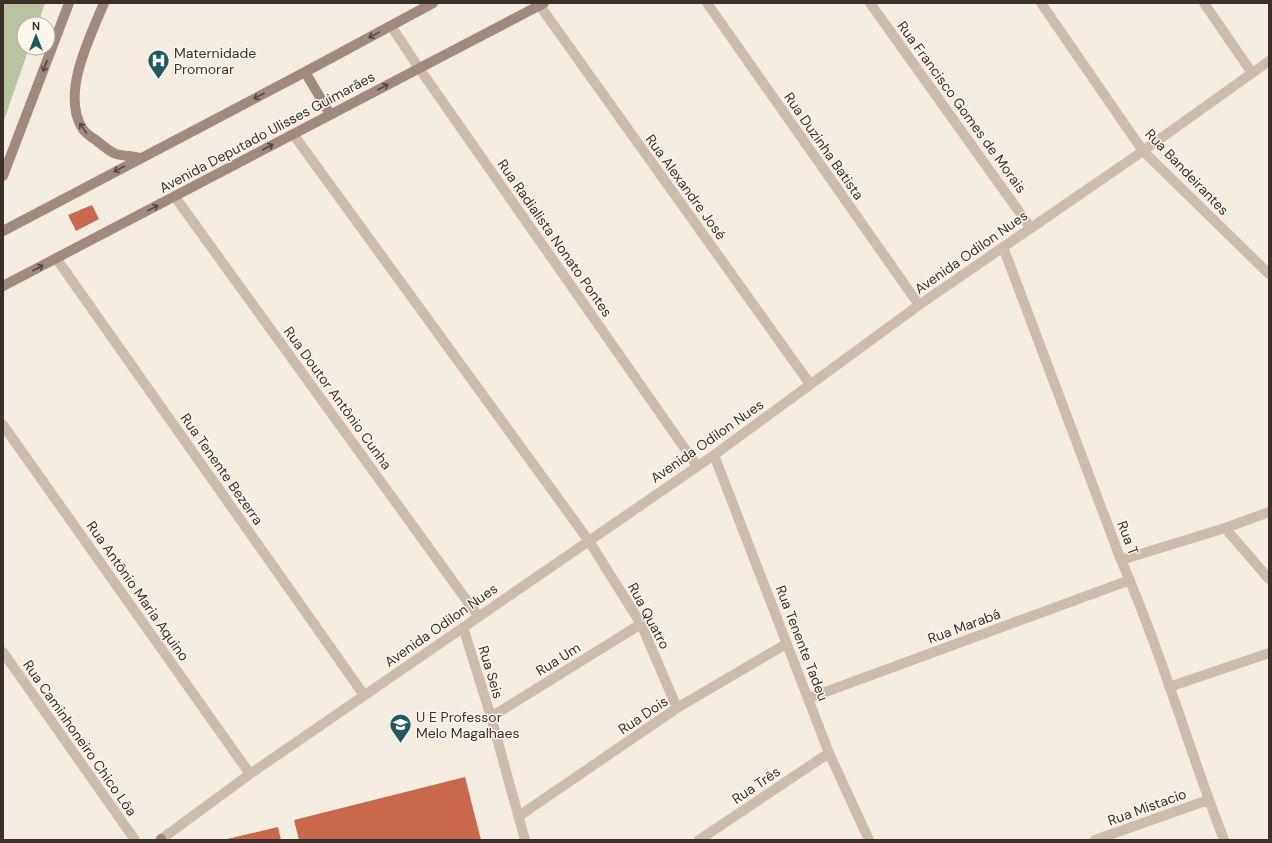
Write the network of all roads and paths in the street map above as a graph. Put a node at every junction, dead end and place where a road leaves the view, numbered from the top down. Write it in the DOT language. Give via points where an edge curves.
graph roads {
  1 [pos="69,3"];
  2 [pos="104,3"];
  3 [pos="433,3"];
  4 [pos="707,3"];
  5 [pos="870,3"];
  6 [pos="1041,3"];
  7 [pos="1204,3"];
  8 [pos="542,4"];
  9 [pos="391,26"];
  10 [pos="1269,61"];
  11 [pos="419,68"];
  12 [pos="305,72"];
  13 [pos="1252,73"];
  14 [pos="330,114"];
  15 [pos="293,134"];
  16 [pos="1143,151"];
  17 [pos="140,158"];
  18 [pos="3,176"];
  19 [pos="175,197"];
  20 [pos="1030,227"];
  21 [pos="3,231"];
  22 [pos="1003,247"];
  23 [pos="56,258"];
  24 [pos="1269,274"];
  25 [pos="3,286"];
  26 [pos="919,305"];
  27 [pos="810,384"];
  28 [pos="3,425"];
  29 [pos="714,455"];
  30 [pos="697,466"];
  31 [pos="1269,512"];
  32 [pos="1225,528"];
  33 [pos="589,541"];
  34 [pos="1121,560"];
  35 [pos="1269,579"];
  36 [pos="1130,580"];
  37 [pos="478,616"];
  38 [pos="641,624"];
  39 [pos="463,628"];
  40 [pos="786,644"];
  41 [pos="3,652"];
  42 [pos="1269,653"];
  43 [pos="1169,686"];
  44 [pos="364,695"];
  45 [pos="809,698"];
  46 [pos="677,708"];
  47 [pos="491,717"];
  48 [pos="829,753"];
  49 [pos="250,774"];
  50 [pos="1208,800"];
  51 [pos="519,816"];
  52 [pos="135,840"];
  53 [pos="161,840"];
  54 [pos="525,840"];
  55 [pos="699,840"];
  56 [pos="869,840"];
  57 [pos="1096,840"];
  58 [pos="1224,840"];
  1 -- 18 [label="street, one-way"];
  17 -- 2 [label="street, one-way" via="115,153 102,145 82,130 77,116 75,95 78,74"];
  3 -- 9 [label="street"];
  4 -- 26 [label="street, Rua Duzinha Batista"];
  5 -- 20 [label="street, Rua Francisco Gomes de Morais"];
  6 -- 16 [label="street, Rua Bandeirantes"];
  7 -- 13 [label="street"];
  8 -- 11 [label="street, Avenida Deputado Ulisses Guimarães"];
  8 -- 27 [label="street, Rua Alexandre José"];
  9 -- 11 [label="street, Rua Radialista Nonato Pontes"];
  9 -- 12 [label="street, one-way"];
  10 -- 13 [label="street, Avenida Odilon Nues"];
  14 -- 11 [label="street, Avenida Deputado Ulisses Guimarães, one-way"];
  11 -- 30 [label="street, Rua Radialista Nonato Pontes"];
  12 -- 14 [label="street"];
  12 -- 17 [label="street, one-way"];
  13 -- 16 [label="street, Avenida Odilon Nues"];
  14 -- 15 [label="street, Avenida Deputado Ulisses Guimarães"];
  19 -- 15 [label="street, Avenida Deputado Ulisses Guimarães, one-way"];
  15 -- 33 [label="street"];
  16 -- 20 [label="street, Avenida Odilon Nues"];
  16 -- 24 [label="street, Rua Bandeirantes"];
  17 -- 21 [label="street, one-way"];
  23 -- 19 [label="street, Avenida Deputado Ulisses Guimarães, one-way"];
  19 -- 37 [label="street, Rua Doutor Antônio Cunha"];
  20 -- 22 [label="street, Avenida Odilon Nues"];
  22 -- 26 [label="street, Avenida Odilon Nues"];
  22 -- 34 [label="street, Rua T"];
  25 -- 23 [label="street, Avenida Deputado Ulisses Guimarães, one-way"];
  23 -- 44 [label="street, Rua Tenente Bezerra"];
  26 -- 27 [label="street, Avenida Odilon Nues"];
  27 -- 29 [label="street, Avenida Odilon Nues"];
  28 -- 49 [label="street, Rua Antônio Maria Aquino"];
  29 -- 30 [label="street, Avenida Odilon Nues"];
  29 -- 40 [label="street, Rua Tenente Tadeu"];
  30 -- 33 [label="street, Avenida Odilon Nues"];
  31 -- 32 [label="street"];
  32 -- 34 [label="street"];
  32 -- 35 [label="street"];
  33 -- 37 [label="street, Avenida Odilon Nues"];
  33 -- 38 [label="street, Rua Quatro"];
  34 -- 36 [label="street, Rua T"];
  36 -- 43 [label="street, Rua T"];
  36 -- 45 [label="street, Rua Marabá"];
  37 -- 39 [label="street, Avenida Odilon Nues"];
  38 -- 46 [label="street, Rua Quatro"];
  38 -- 47 [label="street, Rua Um"];
  39 -- 44 [label="street, Avenida Odilon Nues"];
  39 -- 47 [label="street, Rua Seis"];
  40 -- 45 [label="street, Rua Tenente Tadeu"];
  40 -- 46 [label="street, Rua Dois"];
  41 -- 52 [label="street, Rua Caminhoneiro Chico Lôa"];
  42 -- 43 [label="street"];
  43 -- 50 [label="street, Rua T"];
  44 -- 49 [label="street, Avenida Odilon Nues"];
  45 -- 48 [label="street, Rua Tenente Tadeu"];
  46 -- 51 [label="street, Rua Dois"];
  47 -- 51 [label="street, Rua Seis"];
  48 -- 55 [label="street, Rua Três"];
  48 -- 56 [label="street, Rua Tenente Tadeu"];
  49 -- 53 [label="street, Avenida Odilon Nues"];
  50 -- 57 [label="street, Rua Mistacio"];
  50 -- 58 [label="street, Rua T"];
  51 -- 54 [label="street, Rua Seis"];
}
